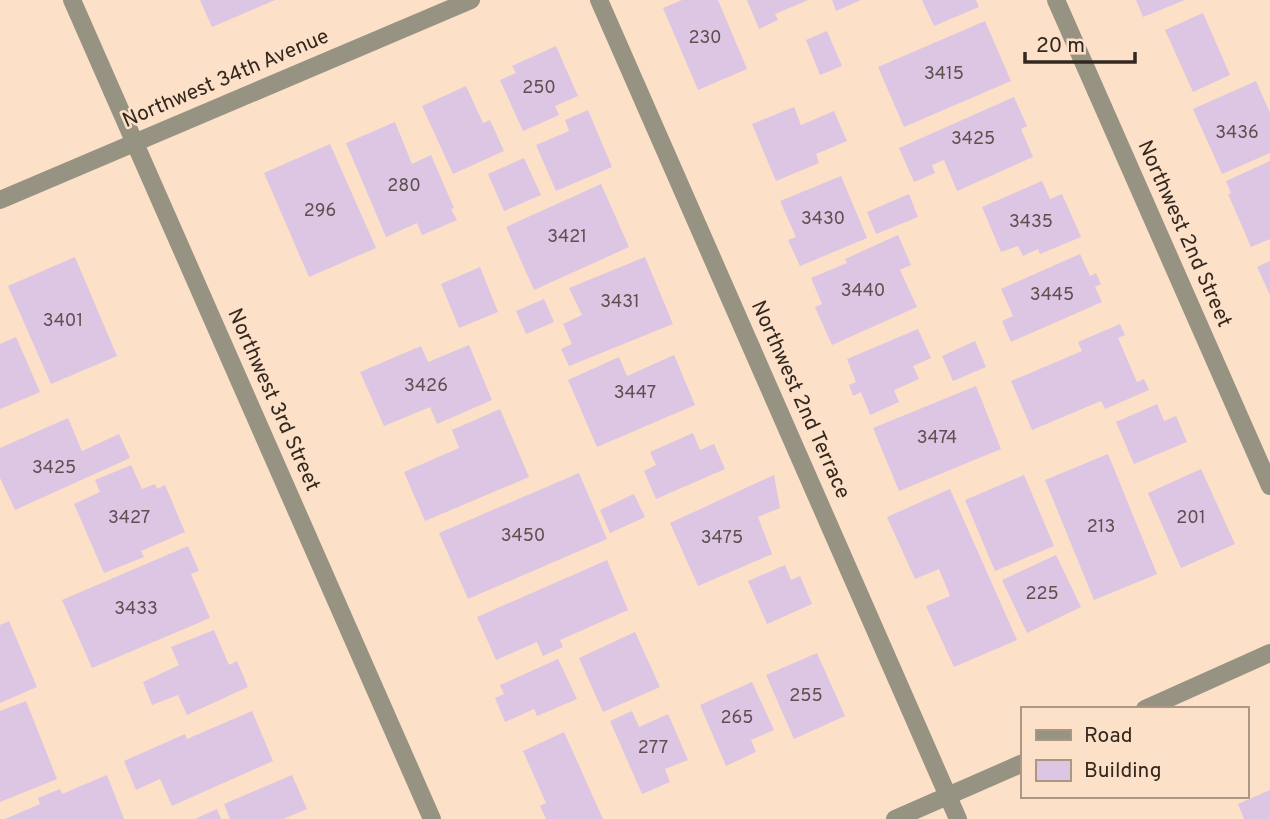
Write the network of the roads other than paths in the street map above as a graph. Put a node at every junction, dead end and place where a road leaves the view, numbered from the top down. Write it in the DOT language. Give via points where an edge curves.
graph roads {
  1 [pos="72,0"];
  2 [pos="471,0"];
  3 [pos="599,0"];
  4 [pos="1056,0"];
  5 [pos="135,142"];
  6 [pos="0,200"];
  7 [pos="1270,486"];
  8 [pos="1270,653"];
  9 [pos="1149,707"];
  10 [pos="1021,764"];
  11 [pos="948,796"];
  12 [pos="432,819"];
  13 [pos="895,819"];
  14 [pos="958,819"];
  1 -- 5 [label="street, Northwest 3rd Street"];
  2 -- 5 [label="street, Northwest 34th Avenue"];
  3 -- 11 [label="street, Northwest 2nd Terrace"];
  4 -- 7 [label="street, Northwest 2nd Street"];
  5 -- 6 [label="street, Northwest 34th Avenue"];
  5 -- 12 [label="street, Northwest 3rd Street"];
  8 -- 9 [label="street"];
  10 -- 11 [label="street"];
  11 -- 13 [label="street"];
  11 -- 14 [label="street, Northwest 2nd Terrace"];
}
